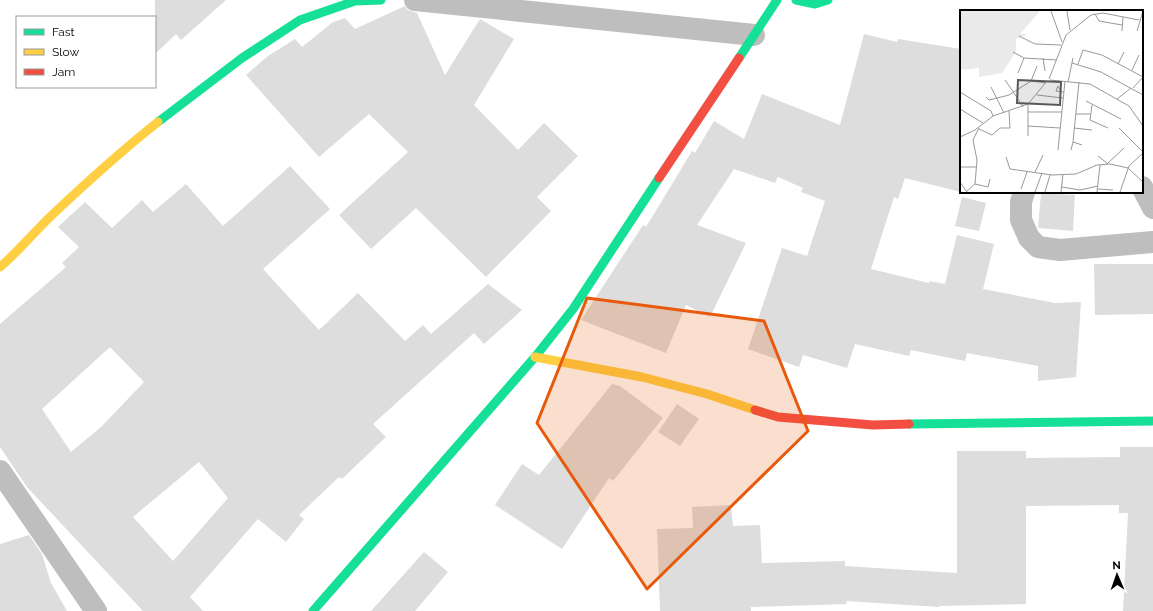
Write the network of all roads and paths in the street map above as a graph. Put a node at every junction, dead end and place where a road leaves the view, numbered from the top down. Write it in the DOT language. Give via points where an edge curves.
graph roads {
  1 [pos="381,0"];
  2 [pos="415,0"];
  3 [pos="777,0"];
  4 [pos="796,0"];
  5 [pos="828,0"];
  6 [pos="355,1"];
  7 [pos="754,35"];
  8 [pos="1143,189"];
  9 [pos="1024,193"];
  10 [pos="1153,208"];
  11 [pos="1153,242"];
  12 [pos="0,267"];
  13 [pos="535,357"];
  14 [pos="1153,421"];
  15 [pos="0,471"];
  16 [pos="96,611"];
  17 [pos="313,611"];
  1 -- 6 [label="street"];
  2 -- 7 [label="street"];
  3 -- 7 [label="street"];
  4 -- 5 [label="street" via="815,4"];
  6 -- 12 [label="street" via="300,20 242,58 130,143"];
  7 -- 13 [label="street" via="573,309"];
  8 -- 10 [label="street"];
  9 -- 11 [label="street" via="1021,220 1029,238 1038,247 1060,250"];
  13 -- 14 [label="street" via="642,377 707,394 778,417 873,425"];
  13 -- 17 [label="street"];
  15 -- 16 [label="street"];
}
